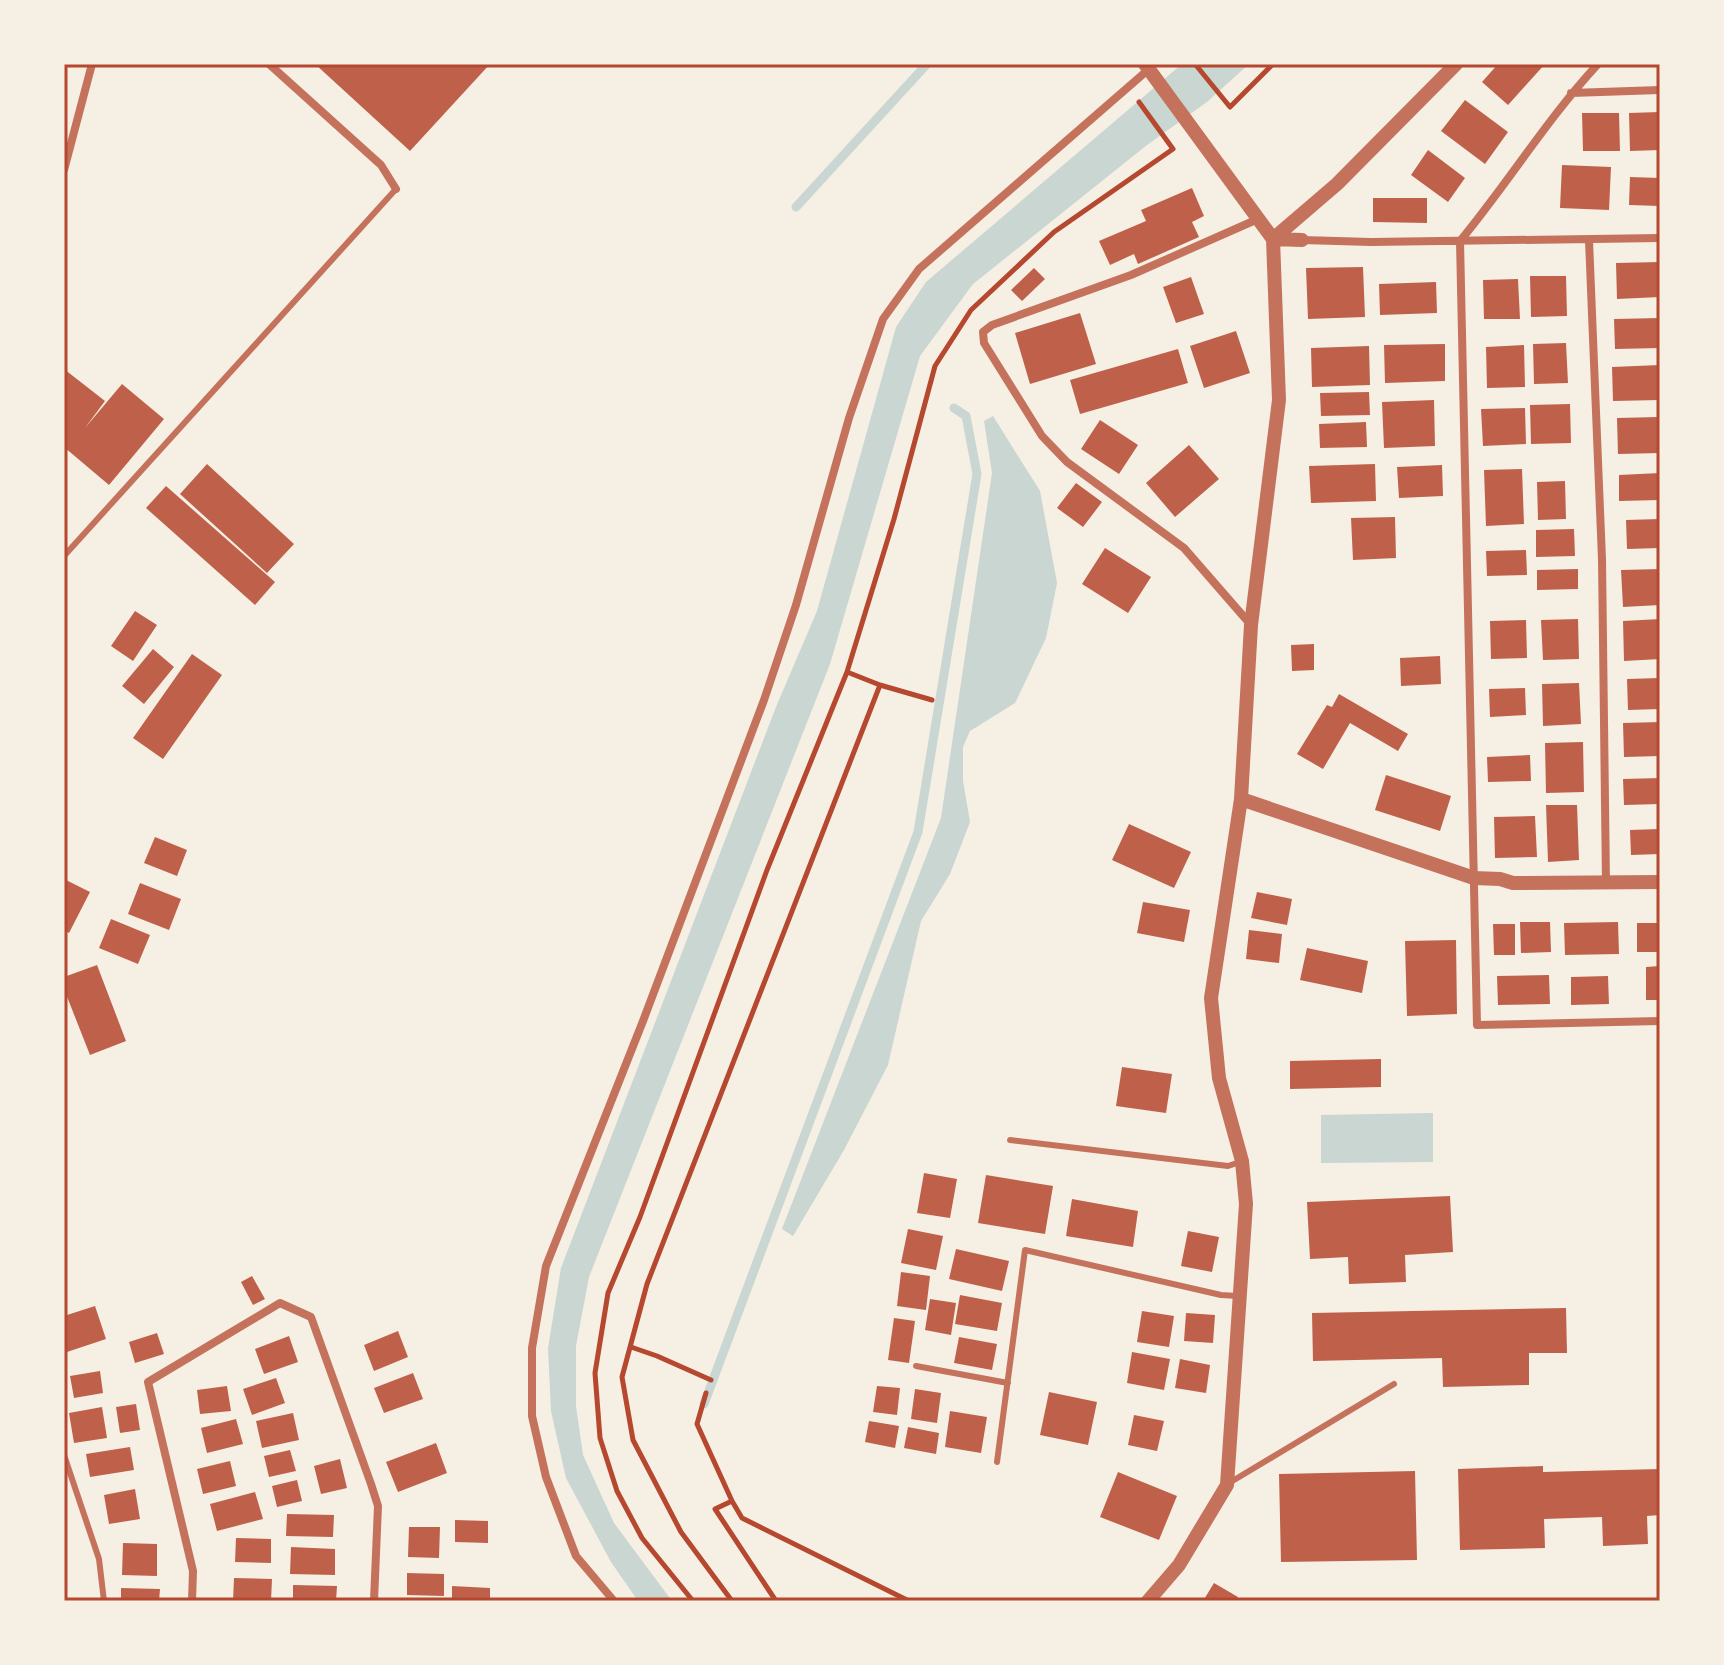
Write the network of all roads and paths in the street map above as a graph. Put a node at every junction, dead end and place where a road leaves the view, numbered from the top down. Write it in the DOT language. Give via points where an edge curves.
graph roads {
  1 [pos="92,64"];
  2 [pos="269,64"];
  3 [pos="1195,64"];
  4 [pos="1273,64"];
  5 [pos="1456,64"];
  6 [pos="1598,64"];
  7 [pos="1147,66"];
  8 [pos="1660,90"];
  9 [pos="1571,93"];
  10 [pos="1136,98"];
  11 [pos="64,170"];
  12 [pos="396,189"];
  13 [pos="1259,219"];
  14 [pos="1660,238"];
  15 [pos="1273,239"];
  16 [pos="1302,240"];
  17 [pos="1589,240"];
  18 [pos="1460,241"];
  19 [pos="64,556"];
  20 [pos="1251,625"];
  21 [pos="847,672"];
  22 [pos="880,685"];
  23 [pos="932,700"];
  24 [pos="1241,799"];
  25 [pos="1474,878"];
  26 [pos="1660,882"];
  27 [pos="1606,883"];
  28 [pos="1660,1021"];
  29 [pos="1010,1140"];
  30 [pos="1242,1161"];
  31 [pos="1241,1296"];
  32 [pos="631,1347"];
  33 [pos="916,1366"];
  34 [pos="711,1380"];
  35 [pos="1008,1383"];
  36 [pos="1394,1384"];
  37 [pos="706,1393"];
  38 [pos="64,1455"];
  39 [pos="997,1462"];
  40 [pos="1227,1485"];
  41 [pos="732,1501"];
  42 [pos="104,1601"];
  43 [pos="192,1601"];
  44 [pos="374,1601"];
  45 [pos="614,1601"];
  46 [pos="693,1601"];
  47 [pos="732,1601"];
  48 [pos="776,1601"];
  49 [pos="909,1601"];
  50 [pos="1148,1601"];
  1 -- 11 [label="street"];
  2 -- 12 [label="street" via="381,165"];
  3 -- 4 [label="path" via="1230,107"];
  5 -- 15 [label="street" via="1337,184"];
  6 -- 9 [label="street"];
  7 -- 13 [label="street"];
  7 -- 45 [label="street" via="919,269 883,319 764,700 546,1266 532,1348 532,1416 546,1477 576,1556"];
  8 -- 9 [label="street"];
  9 -- 18 [label="street"];
  10 -- 21 [label="path" via="1173,149 1054,232 971,310 935,366"];
  12 -- 19 [label="lane"];
  13 -- 15 [label="street"];
  13 -- 20 [label="street" via="983,332 984,343 1042,436 1067,462 1184,548"];
  14 -- 17 [label="street"];
  15 -- 16 [label="street"];
  15 -- 20 [label="street" via="1279,400"];
  16 -- 18 [label="street"];
  17 -- 18 [label="street"];
  17 -- 27 [label="street" via="1602,559"];
  18 -- 25 [label="street"];
  20 -- 24 [label="street"];
  21 -- 22 [label="path"];
  21 -- 46 [label="path" via="608,1293 595,1373 600,1438 617,1491 642,1538"];
  22 -- 23 [label="path"];
  22 -- 32 [label="path" via="647,1284"];
  24 -- 25 [label="street"];
  24 -- 30 [label="street" via="1211,998 1219,1078"];
  25 -- 27 [label="street"];
  25 -- 28 [label="street" via="1477,1025"];
  26 -- 27 [label="street"];
  29 -- 30 [label="lane" via="1228,1166"];
  30 -- 31 [label="street" via="1246,1204"];
  31 -- 35 [label="lane" via="1025,1250"];
  31 -- 40 [label="street"];
  32 -- 34 [label="path"];
  32 -- 47 [label="path" via="622,1377 633,1440 681,1532"];
  33 -- 35 [label="lane"];
  35 -- 39 [label="lane"];
  36 -- 40 [label="lane"];
  37 -- 41 [label="path" via="697,1424"];
  38 -- 42 [label="lane" via="99,1559"];
  40 -- 50 [label="street" via="1179,1565"];
  41 -- 48 [label="path" via="715,1509"];
  41 -- 49 [label="path" via="742,1518"];
  43 -- 44 [label="street" via="193,1571 148,1382 280,1303 311,1317 378,1506"];
}
